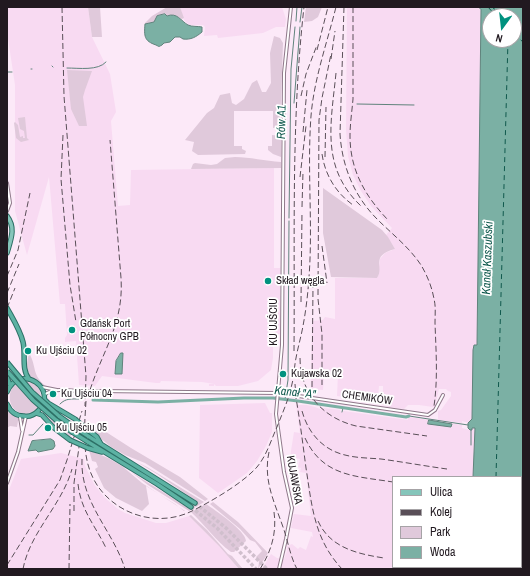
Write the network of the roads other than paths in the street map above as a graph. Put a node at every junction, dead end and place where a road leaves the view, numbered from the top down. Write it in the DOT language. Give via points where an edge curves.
graph roads {
  1 [pos="291,7"];
  2 [pos="7,183"];
  3 [pos="7,210"];
  4 [pos="7,216"];
  5 [pos="7,253"];
  6 [pos="7,308"];
  7 [pos="7,362"];
  8 [pos="7,371"];
  9 [pos="7,377"];
  10 [pos="29,379"];
  11 [pos="10,385"];
  12 [pos="42,387"];
  13 [pos="58,390"];
  14 [pos="7,392"];
  15 [pos="278,393"];
  16 [pos="443,394"];
  17 [pos="44,397"];
  18 [pos="7,404"];
  19 [pos="8,409"];
  20 [pos="36,413"];
  21 [pos="20,416"];
  22 [pos="26,416"];
  23 [pos="22,431"];
  24 [pos="102,445"];
  25 [pos="105,453"];
  26 [pos="7,484"];
  27 [pos="195,503"];
  28 [pos="191,507"];
  29 [pos="279,569"];
  1 -- 15 [label="street, KU UJŚCIU" via="284,73 282,345"];
  2 -- 3 [label="street" via="10,203"];
  4 -- 5 [label="main road" via="13,232"];
  6 -- 10 [label="highway" via="23,342 24,372"];
  7 -- 24 [label="highway, bridge" via="32,392 59,416"];
  8 -- 25 [label="highway, bridge" via="56,420"];
  9 -- 11 [label="highway"];
  10 -- 11 [label="highway" via="18,380"];
  10 -- 12 [label="highway"];
  11 -- 14 [label="highway"];
  12 -- 13 [label="street"];
  12 -- 17 [label="highway"];
  13 -- 15 [label="street, bridge"];
  13 -- 17 [label="street" via="48,392"];
  15 -- 16 [label="street, CHEMIKÓW" via="428,415 433,413"];
  15 -- 29 [label="street, KUJAWSKA" via="276,418 292,508"];
  17 -- 20 [label="highway" via="42,406"];
  17 -- 24 [label="highway, bridge" via="48,403 75,419 97,437"];
  18 -- 19 [label="highway"];
  19 -- 21 [label="highway"];
  20 -- 22 [label="highway"];
  20 -- 25 [label="highway, bridge" via="42,415 70,440"];
  21 -- 22 [label="highway"];
  21 -- 23 [label="street"];
  22 -- 23 [label="street"];
  23 -- 26 [label="street"];
  24 -- 27 [label="highway"];
  25 -- 28 [label="highway"];
}
